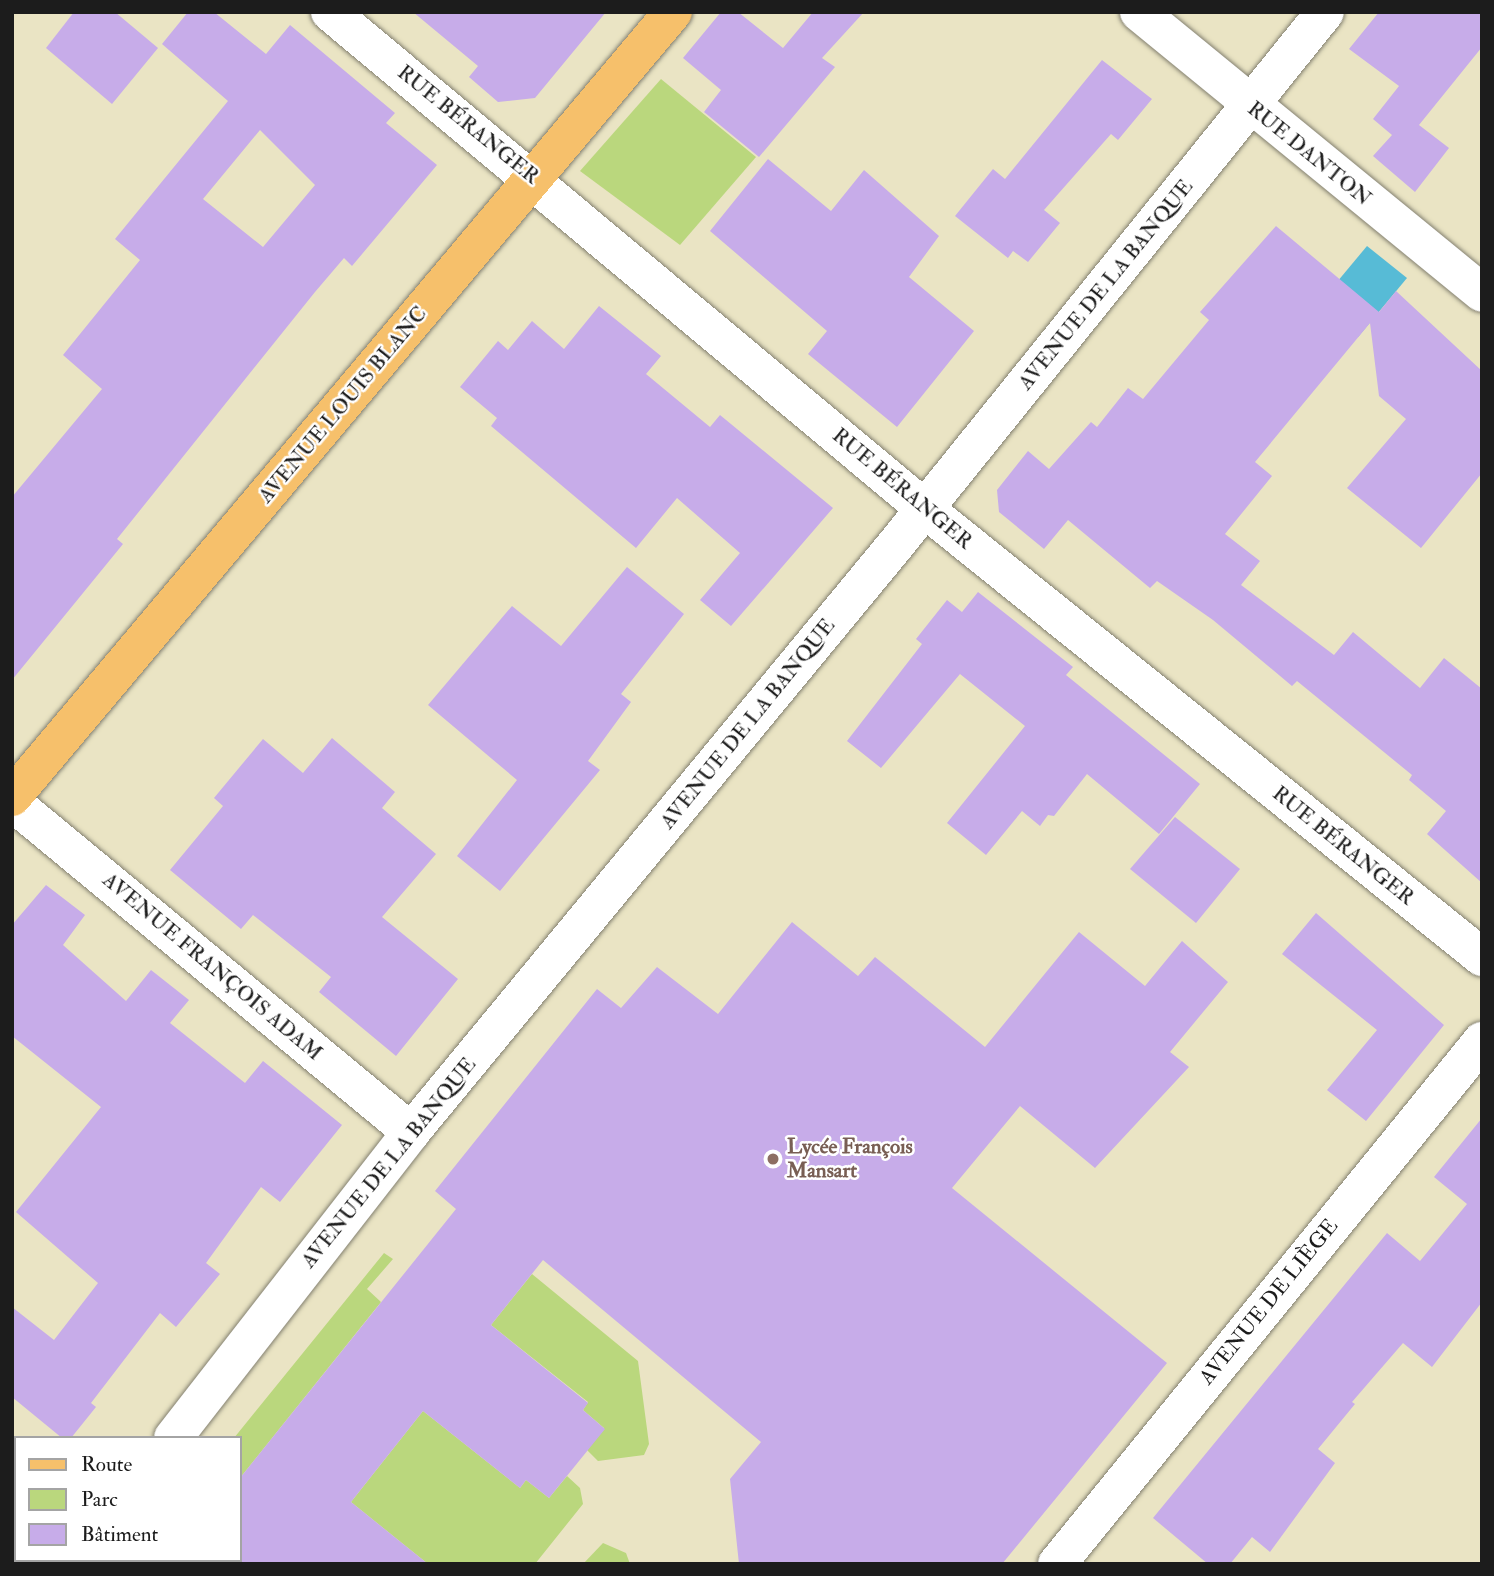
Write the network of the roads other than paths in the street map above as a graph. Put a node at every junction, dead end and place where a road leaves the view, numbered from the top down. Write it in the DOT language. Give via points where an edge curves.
graph roads {
  1 [pos="330,12"];
  2 [pos="673,12"];
  3 [pos="1139,12"];
  4 [pos="1325,12"];
  5 [pos="1250,106"];
  6 [pos="534,179"];
  7 [pos="1482,293"];
  8 [pos="925,509"];
  9 [pos="12,797"];
  10 [pos="12,803"];
  11 [pos="1482,957"];
  12 [pos="1482,1041"];
  13 [pos="411,1132"];
  14 [pos="175,1436"];
  15 [pos="1057,1564"];
  1 -- 6 [label="street, RUE BÉRANGER"];
  2 -- 6 [label="main road, AVENUE LOUIS BLANC"];
  3 -- 5 [label="street, RUE DANTON"];
  4 -- 5 [label="street, AVENUE DE LA BANQUE"];
  5 -- 7 [label="street, RUE DANTON"];
  5 -- 8 [label="street, AVENUE DE LA BANQUE"];
  6 -- 8 [label="street, RUE BÉRANGER"];
  6 -- 9 [label="main road, AVENUE LOUIS BLANC"];
  8 -- 11 [label="street, RUE BÉRANGER"];
  8 -- 13 [label="street, AVENUE DE LA BANQUE"];
  10 -- 13 [label="street, AVENUE FRANÇOIS ADAM"];
  12 -- 15 [label="street, AVENUE DE LIÈGE"];
  13 -- 14 [label="street, AVENUE DE LA BANQUE"];
}
